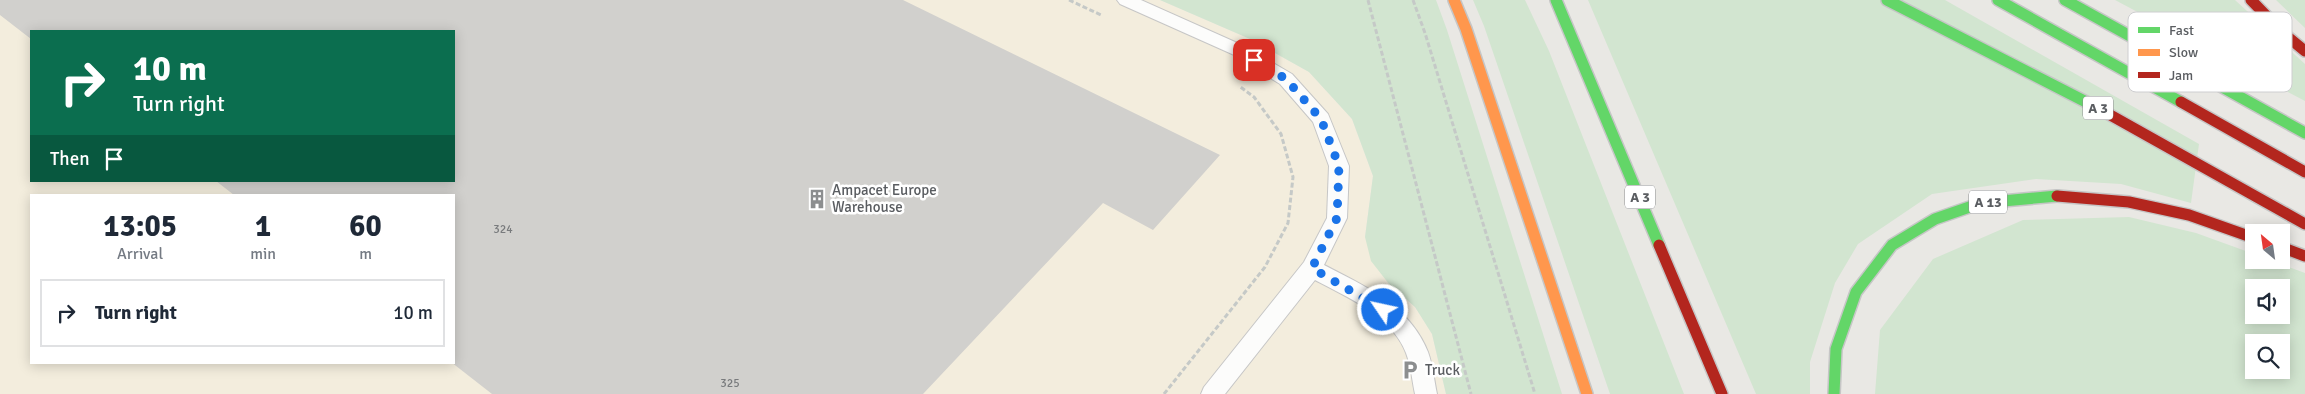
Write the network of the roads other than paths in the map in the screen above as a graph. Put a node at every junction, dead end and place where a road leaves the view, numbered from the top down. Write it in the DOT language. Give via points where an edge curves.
graph roads {
  1 [pos="1126,0"];
  2 [pos="1454,0"];
  3 [pos="1556,0"];
  4 [pos="1887,0"];
  5 [pos="1998,0"];
  6 [pos="2065,0"];
  7 [pos="2251,0"];
  8 [pos="2263,12"];
  9 [pos="2128,35"];
  10 [pos="2292,40"];
  11 [pos="2305,51"];
  12 [pos="2128,73"];
  13 [pos="2162,92"];
  14 [pos="2231,92"];
  15 [pos="2305,133"];
  16 [pos="2305,172"];
  17 [pos="2305,224"];
  18 [pos="2245,235"];
  19 [pos="2290,250"];
  20 [pos="2305,256"];
  21 [pos="1312,268"];
  22 [pos="1212,394"];
  23 [pos="1426,394"];
  24 [pos="1587,394"];
  25 [pos="1722,394"];
  26 [pos="1834,394"];
  1 -- 21 [label="lane" via="1238,50 1286,79 1321,119 1339,166 1337,218"];
  2 -- 24 [label="main road"];
  3 -- 25 [label="main road, A 3"];
  4 -- 17 [label="main road, A 3" via="2040,76 2253,192"];
  5 -- 12 [label="main road"];
  6 -- 9 [label="main road"];
  7 -- 8 [label="main road"];
  10 -- 11 [label="main road"];
  13 -- 16 [label="main road"];
  14 -- 15 [label="main road"];
  18 -- 26 [label="main road, A 13" via="2189,215 2129,202 2051,196 1981,203 1934,219 1892,245 1856,292 1836,349"];
  19 -- 20 [label="main road"];
  21 -- 22 [label="lane"];
  21 -- 23 [label="lane" via="1370,300 1397,320 1414,346"];
}
